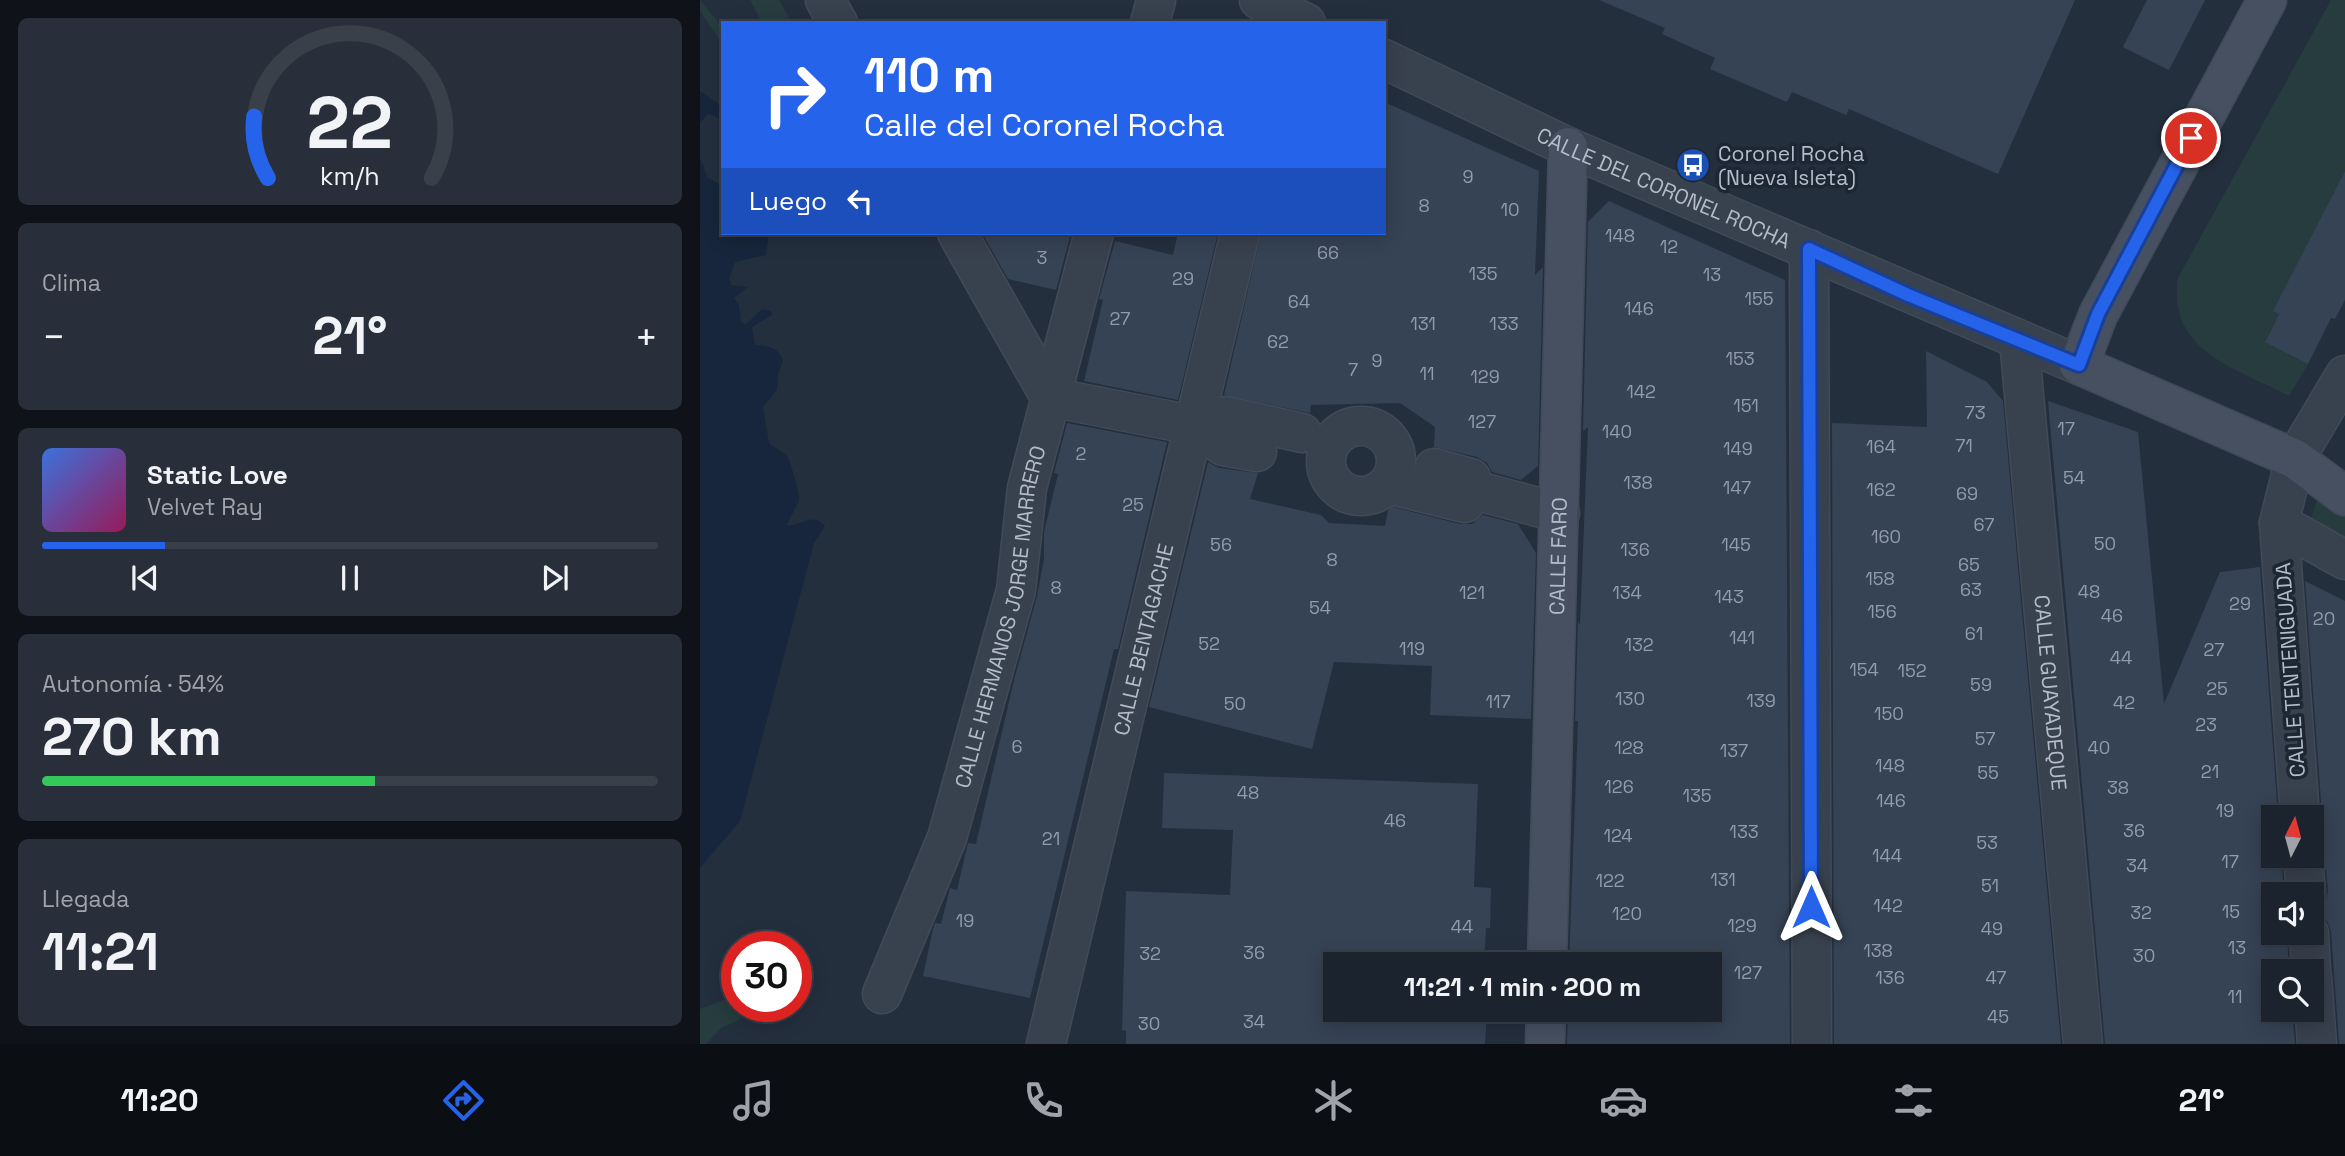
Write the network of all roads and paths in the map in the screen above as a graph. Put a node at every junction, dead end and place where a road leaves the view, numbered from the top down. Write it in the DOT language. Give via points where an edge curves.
graph roads {
  1 [pos="825,0"];
  2 [pos="1156,0"];
  3 [pos="2267,0"];
  4 [pos="837,21"];
  5 [pos="1151,21"];
  6 [pos="1386,60"];
  7 [pos="1568,147"];
  8 [pos="958,235"];
  9 [pos="1093,235"];
  10 [pos="1240,235"];
  11 [pos="1809,249"];
  12 [pos="2020,340"];
  13 [pos="2079,365"];
  14 [pos="2345,376"];
  15 [pos="1050,397"];
  16 [pos="1208,428"];
  17 [pos="1257,452"];
  18 [pos="2295,459"];
  19 [pos="2345,496"];
  20 [pos="1560,513"];
  21 [pos="2279,523"];
  22 [pos="2345,560"];
  23 [pos="2299,805"];
  24 [pos="1548,952"];
  25 [pos="882,994"];
  26 [pos="1546,1022"];
  27 [pos="2315,1022"];
  28 [pos="1046,1044"];
  29 [pos="1545,1044"];
  30 [pos="1812,1044"];
  31 [pos="2083,1044"];
  32 [pos="2317,1044"];
  1 -- 4 [label="street"];
  2 -- 5 [label="street"];
  3 -- 13 [label="street" via="2098,314"];
  6 -- 7 [label="street, CALLE DEL CORONEL ROCHA"];
  7 -- 11 [label="street, CALLE DEL CORONEL ROCHA"];
  7 -- 20 [label="street, CALLE FARO"];
  8 -- 15 [label="street"];
  9 -- 15 [label="street, CALLE HERMANOS JORGE MARRERO"];
  10 -- 16 [label="street, CALLE BENTAGACHE"];
  11 -- 12 [label="street, CALLE DEL CORONEL ROCHA"];
  11 -- 30 [label="street"];
  12 -- 13 [label="street, CALLE DEL CORONEL ROCHA"];
  12 -- 31 [label="street, CALLE GUAYADEQUE"];
  13 -- 18 [label="street, CALLE DEL CORONEL ROCHA"];
  14 -- 18 [label="street, CALLE TENTENIGUADA"];
  15 -- 16 [label="street"];
  15 -- 25 [label="street, CALLE HERMANOS JORGE MARRERO" via="1027,488 1016,590 955,812"];
  16 -- 17 [label="street" via="1223,446"];
  16 -- 20 [label="street" via="1226,416 1309,443 1326,462 1334,483 1353,495 1376,493 1393,477 1429,479"];
  16 -- 28 [label="street, CALLE BENTAGACHE"];
  18 -- 19 [label="street, CALLE DEL CORONEL ROCHA"];
  18 -- 21 [label="street, CALLE TENTENIGUADA"];
  20 -- 24 [label="street, CALLE FARO"];
  21 -- 22 [label="street"];
  21 -- 23 [label="street, CALLE TENTENIGUADA"];
  26 -- 29 [label="street"];
  27 -- 32 [label="street"];
}
